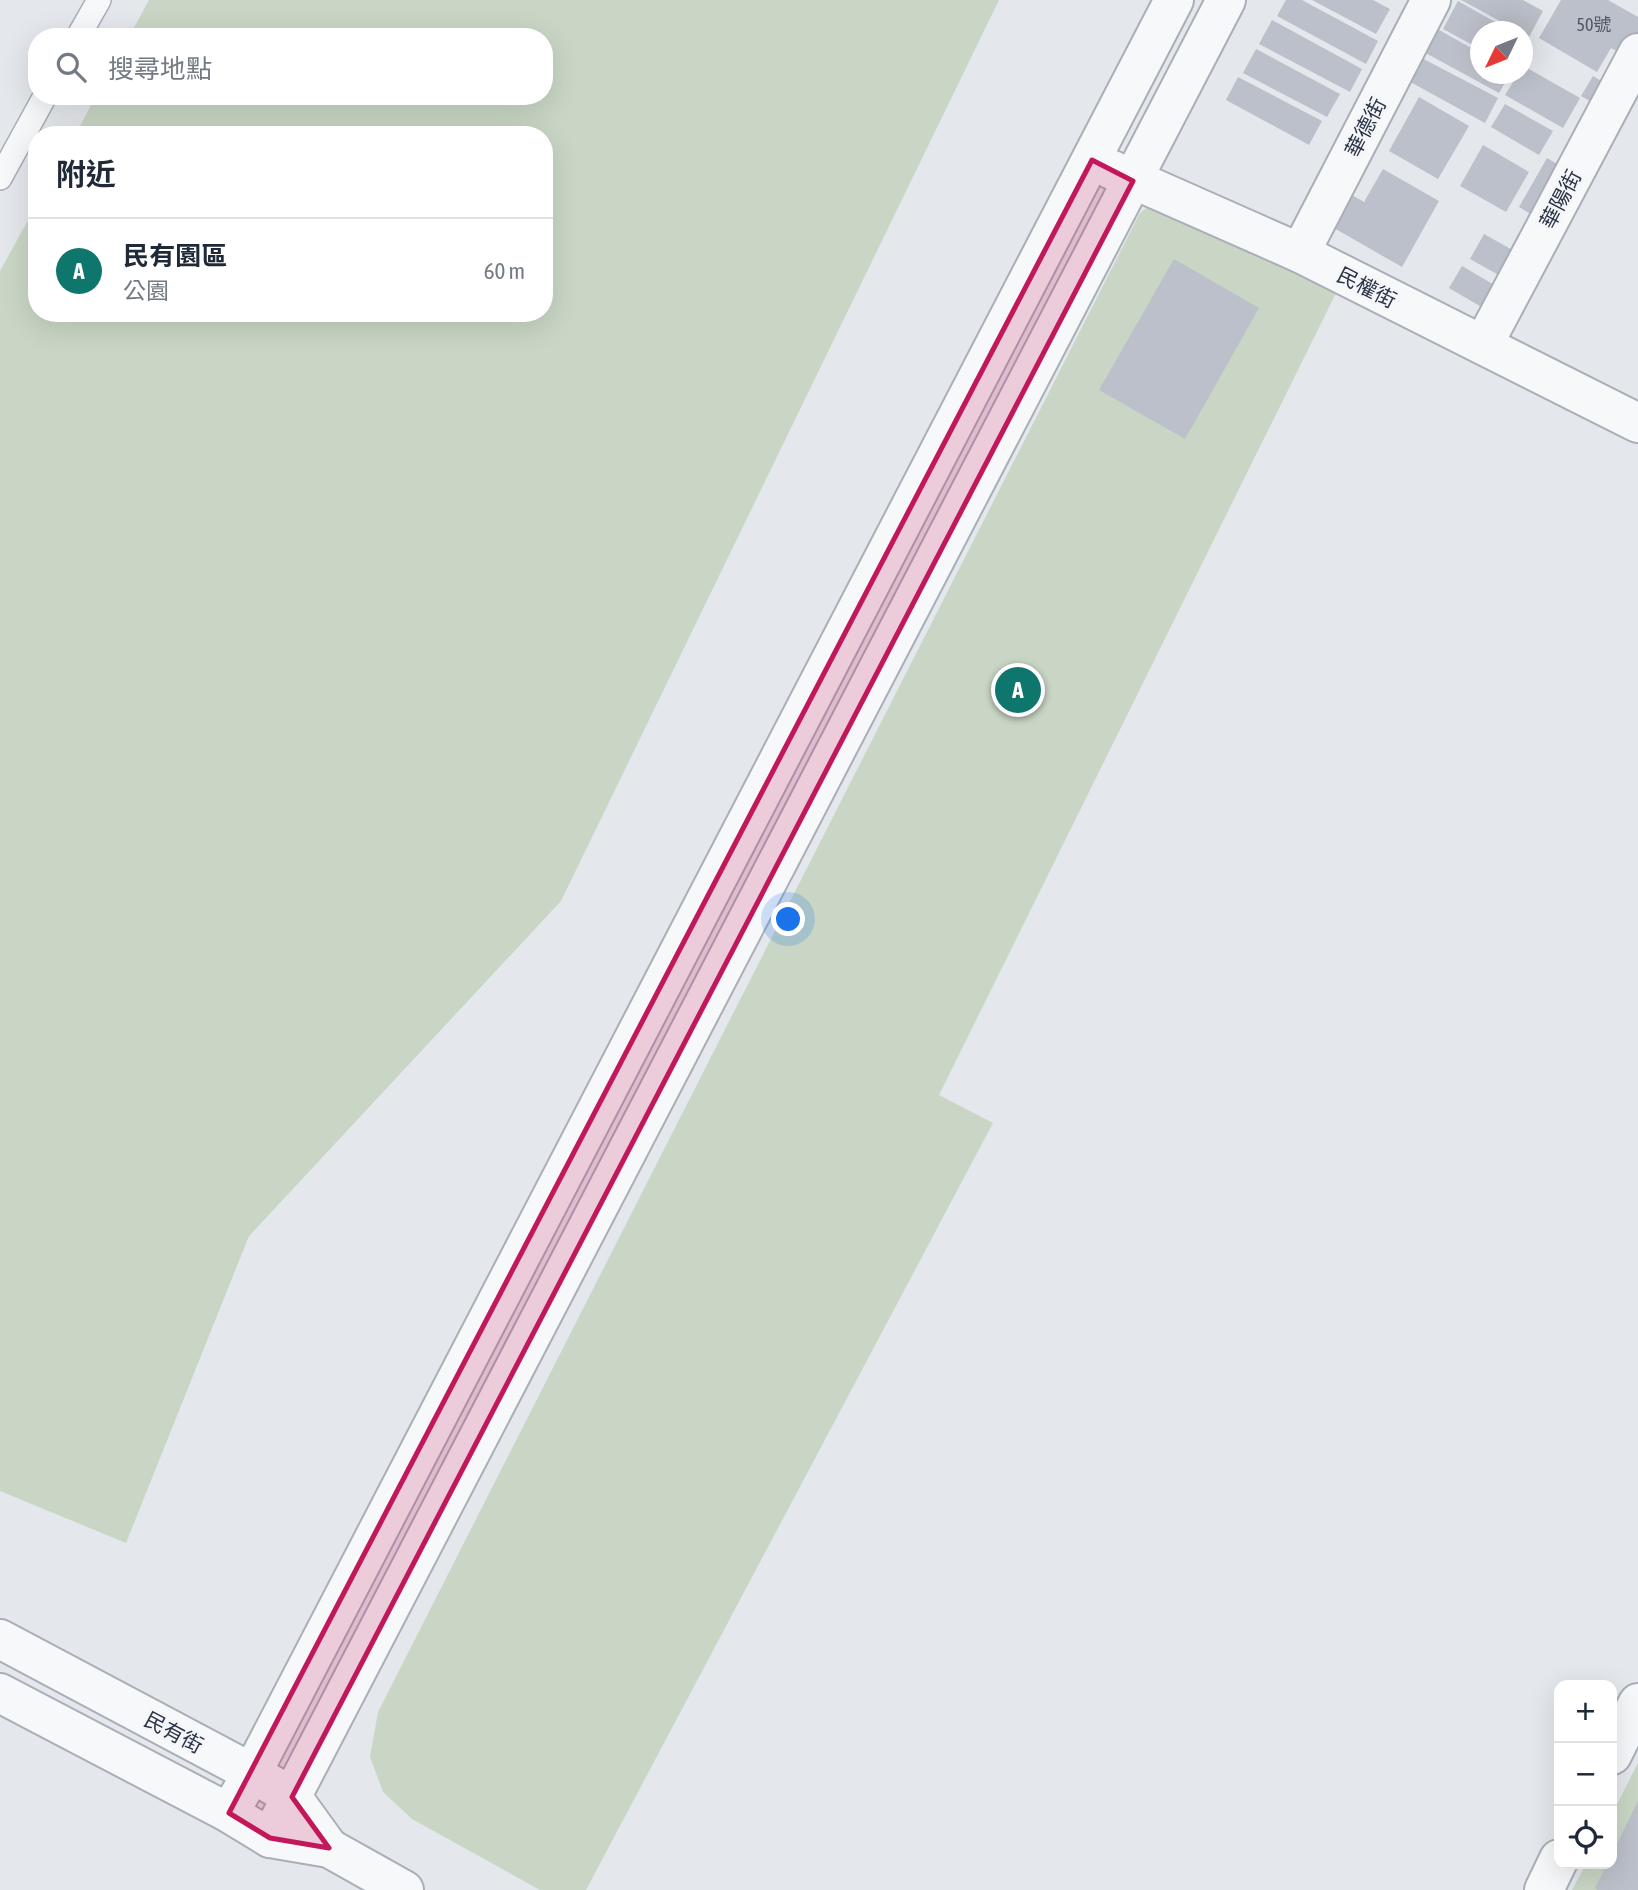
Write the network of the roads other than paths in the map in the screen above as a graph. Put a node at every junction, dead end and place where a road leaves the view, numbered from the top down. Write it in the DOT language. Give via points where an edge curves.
graph roads {
  1 [pos="99,0"];
  2 [pos="1174,0"];
  3 [pos="1226,0"];
  4 [pos="1431,0"];
  5 [pos="83,28"];
  6 [pos="1638,53"];
  7 [pos="40,105"];
  8 [pos="29,126"];
  9 [pos="28,127"];
  10 [pos="1092,160"];
  11 [pos="0,178"];
  12 [pos="1133,181"];
  13 [pos="1300,253"];
  14 [pos="1483,345"];
  15 [pos="1638,423"];
  16 [pos="0,1639"];
  17 [pos="0,1693"];
  18 [pos="1638,1703"];
  19 [pos="1617,1745"];
  20 [pos="252,1773"];
  21 [pos="292,1797"];
  22 [pos="229,1813"];
  23 [pos="271,1838"];
  24 [pos="329,1848"];
  25 [pos="1554,1869"];
  26 [pos="404,1890"];
  27 [pos="1544,1890"];
  1 -- 5 [label="lane"];
  2 -- 10 [label="street"];
  3 -- 12 [label="street"];
  4 -- 13 [label="street, 華德街"];
  6 -- 14 [label="street, 華陽街"];
  7 -- 8 [label="lane"];
  9 -- 11 [label="lane"];
  10 -- 12 [label="street, 民權街"];
  10 -- 20 [label="street"];
  12 -- 13 [label="street, 民權街"];
  12 -- 21 [label="street"];
  13 -- 14 [label="street, 民權街"];
  14 -- 15 [label="street, 民權街"];
  16 -- 20 [label="street, 民有街"];
  17 -- 22 [label="street, 民有街"];
  18 -- 19 [label="street"];
  20 -- 21 [label="street, 民有街"];
  20 -- 22 [label="street"];
  21 -- 23 [label="street"];
  21 -- 24 [label="street, 民有街"];
  22 -- 23 [label="street, 民有街"];
  23 -- 24 [label="street, 民有街"];
  24 -- 26 [label="street, 民有街"];
  25 -- 27 [label="street"];
}
